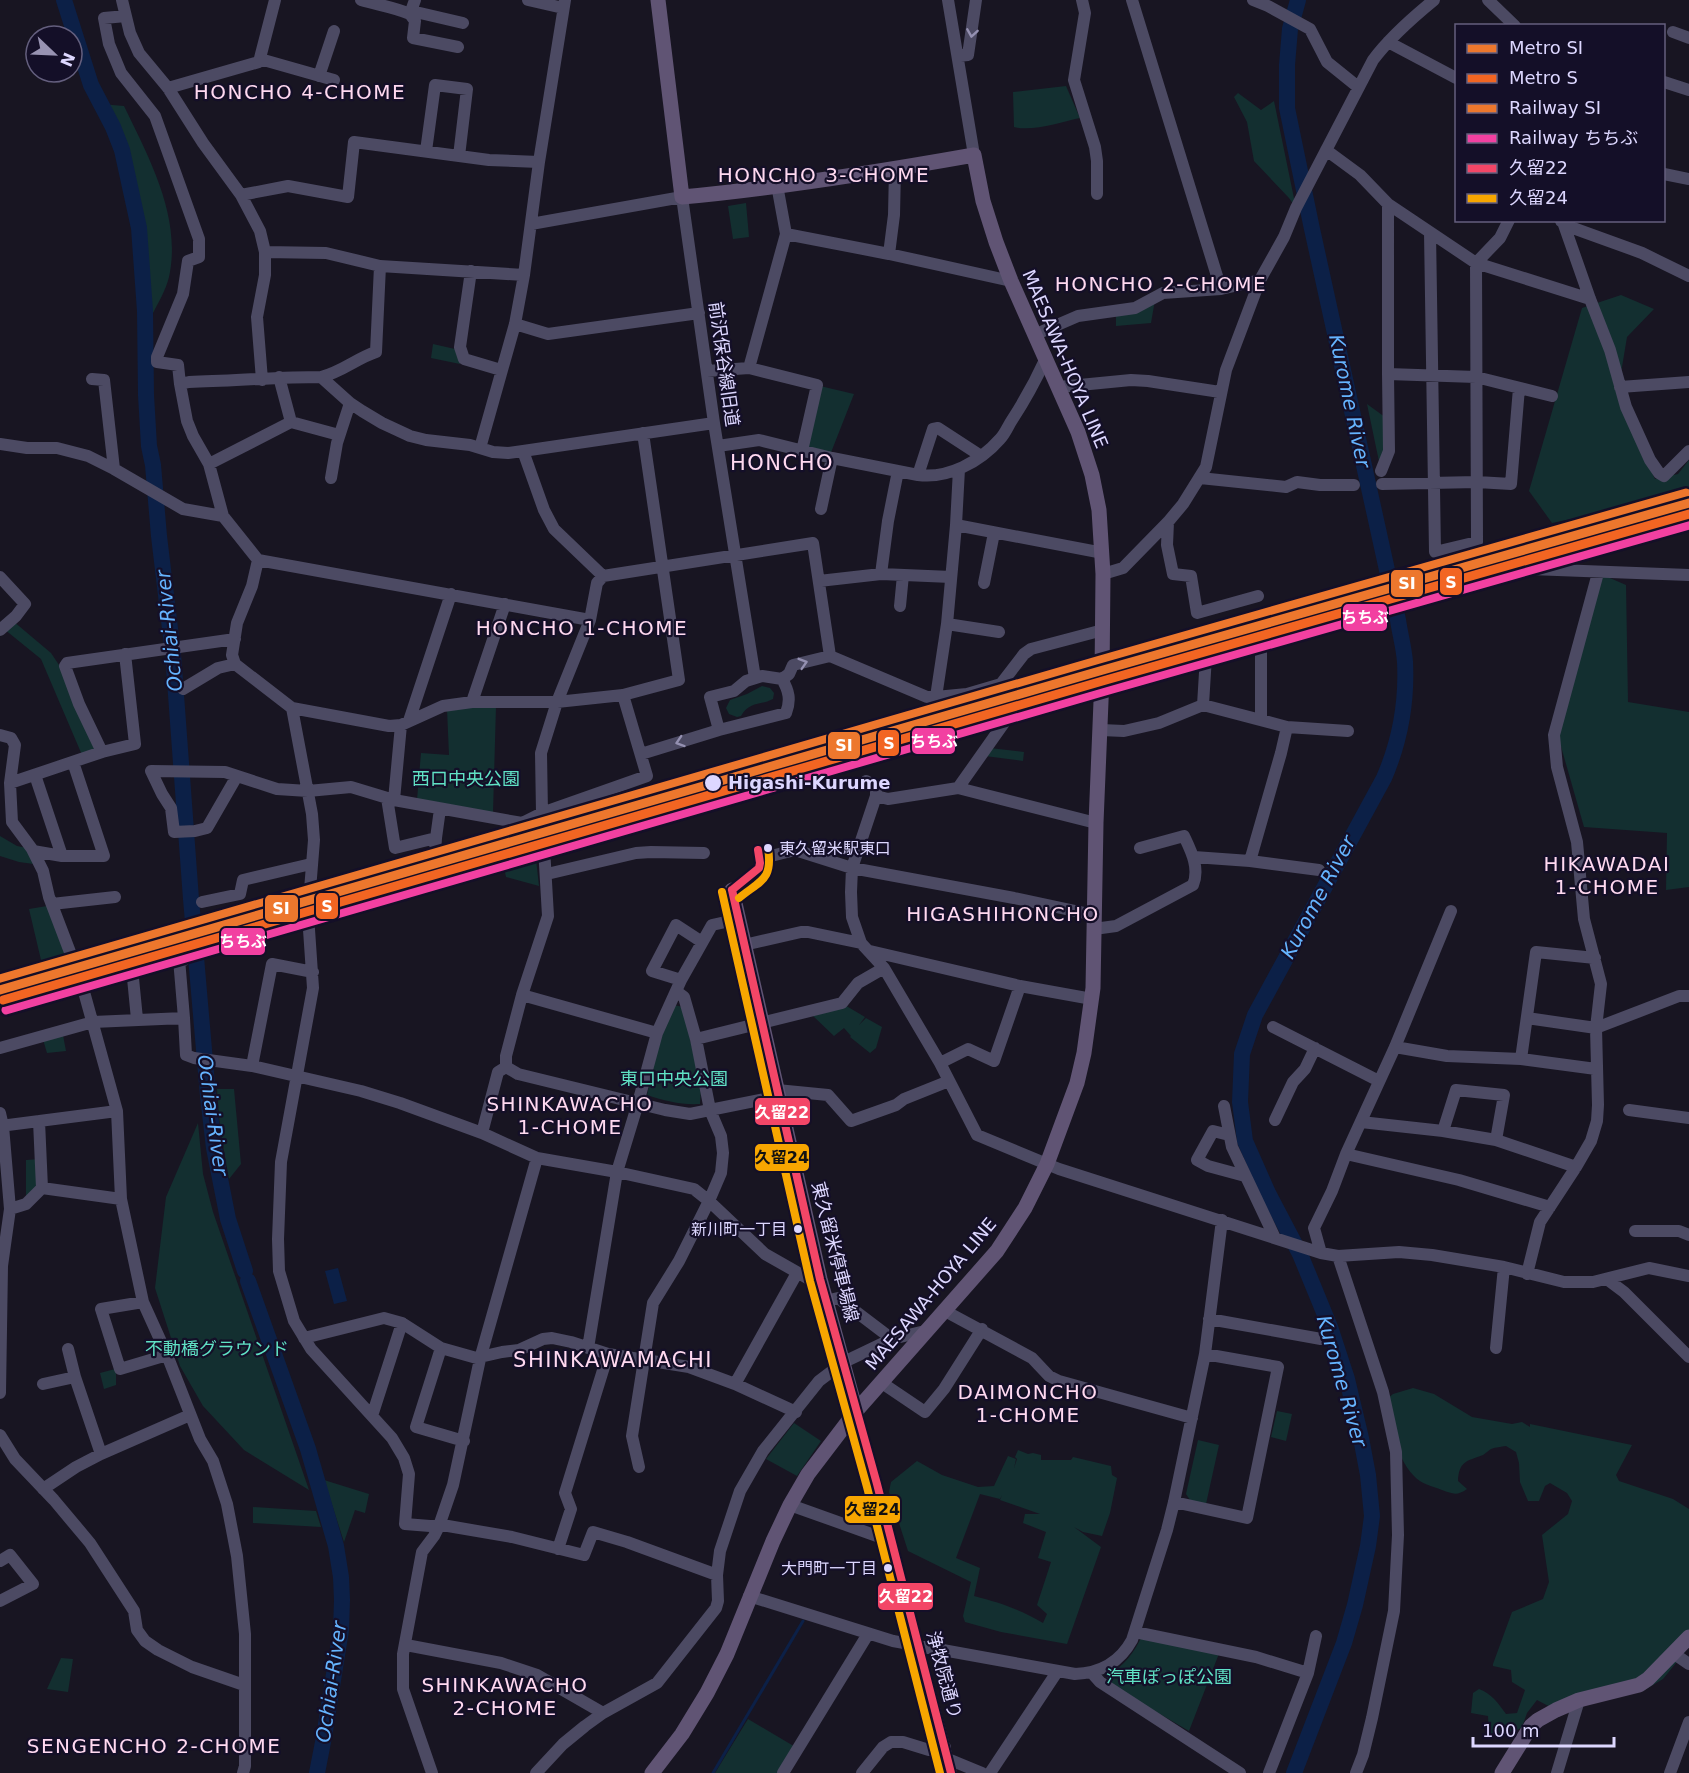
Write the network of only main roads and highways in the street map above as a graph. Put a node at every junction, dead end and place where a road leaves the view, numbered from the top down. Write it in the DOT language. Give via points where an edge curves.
graph roads {
  1 [pos="657,0"];
  2 [pos="732,890"];
  3 [pos="856,1411"];
  4 [pos="1689,1637"];
  5 [pos="652,1773"];
  6 [pos="1502,1773"];
  1 -- 3 [label="main road, MAESAWA-HOYA LINE" via="682,197 974,155 983,201 1011,281 1078,432 1099,510 1103,630 1092,999 1077,1083 1047,1164 998,1251"];
  2 -- 3 [label="main road, 東久留米停車場線" via="825,1301"];
  3 -- 5 [label="main road, MAESAWA-HOYA LINE" via="817,1461 790,1505 727,1654 682,1734"];
  4 -- 6 [label="main road" via="1639,1685 1579,1700 1531,1726"];
}
